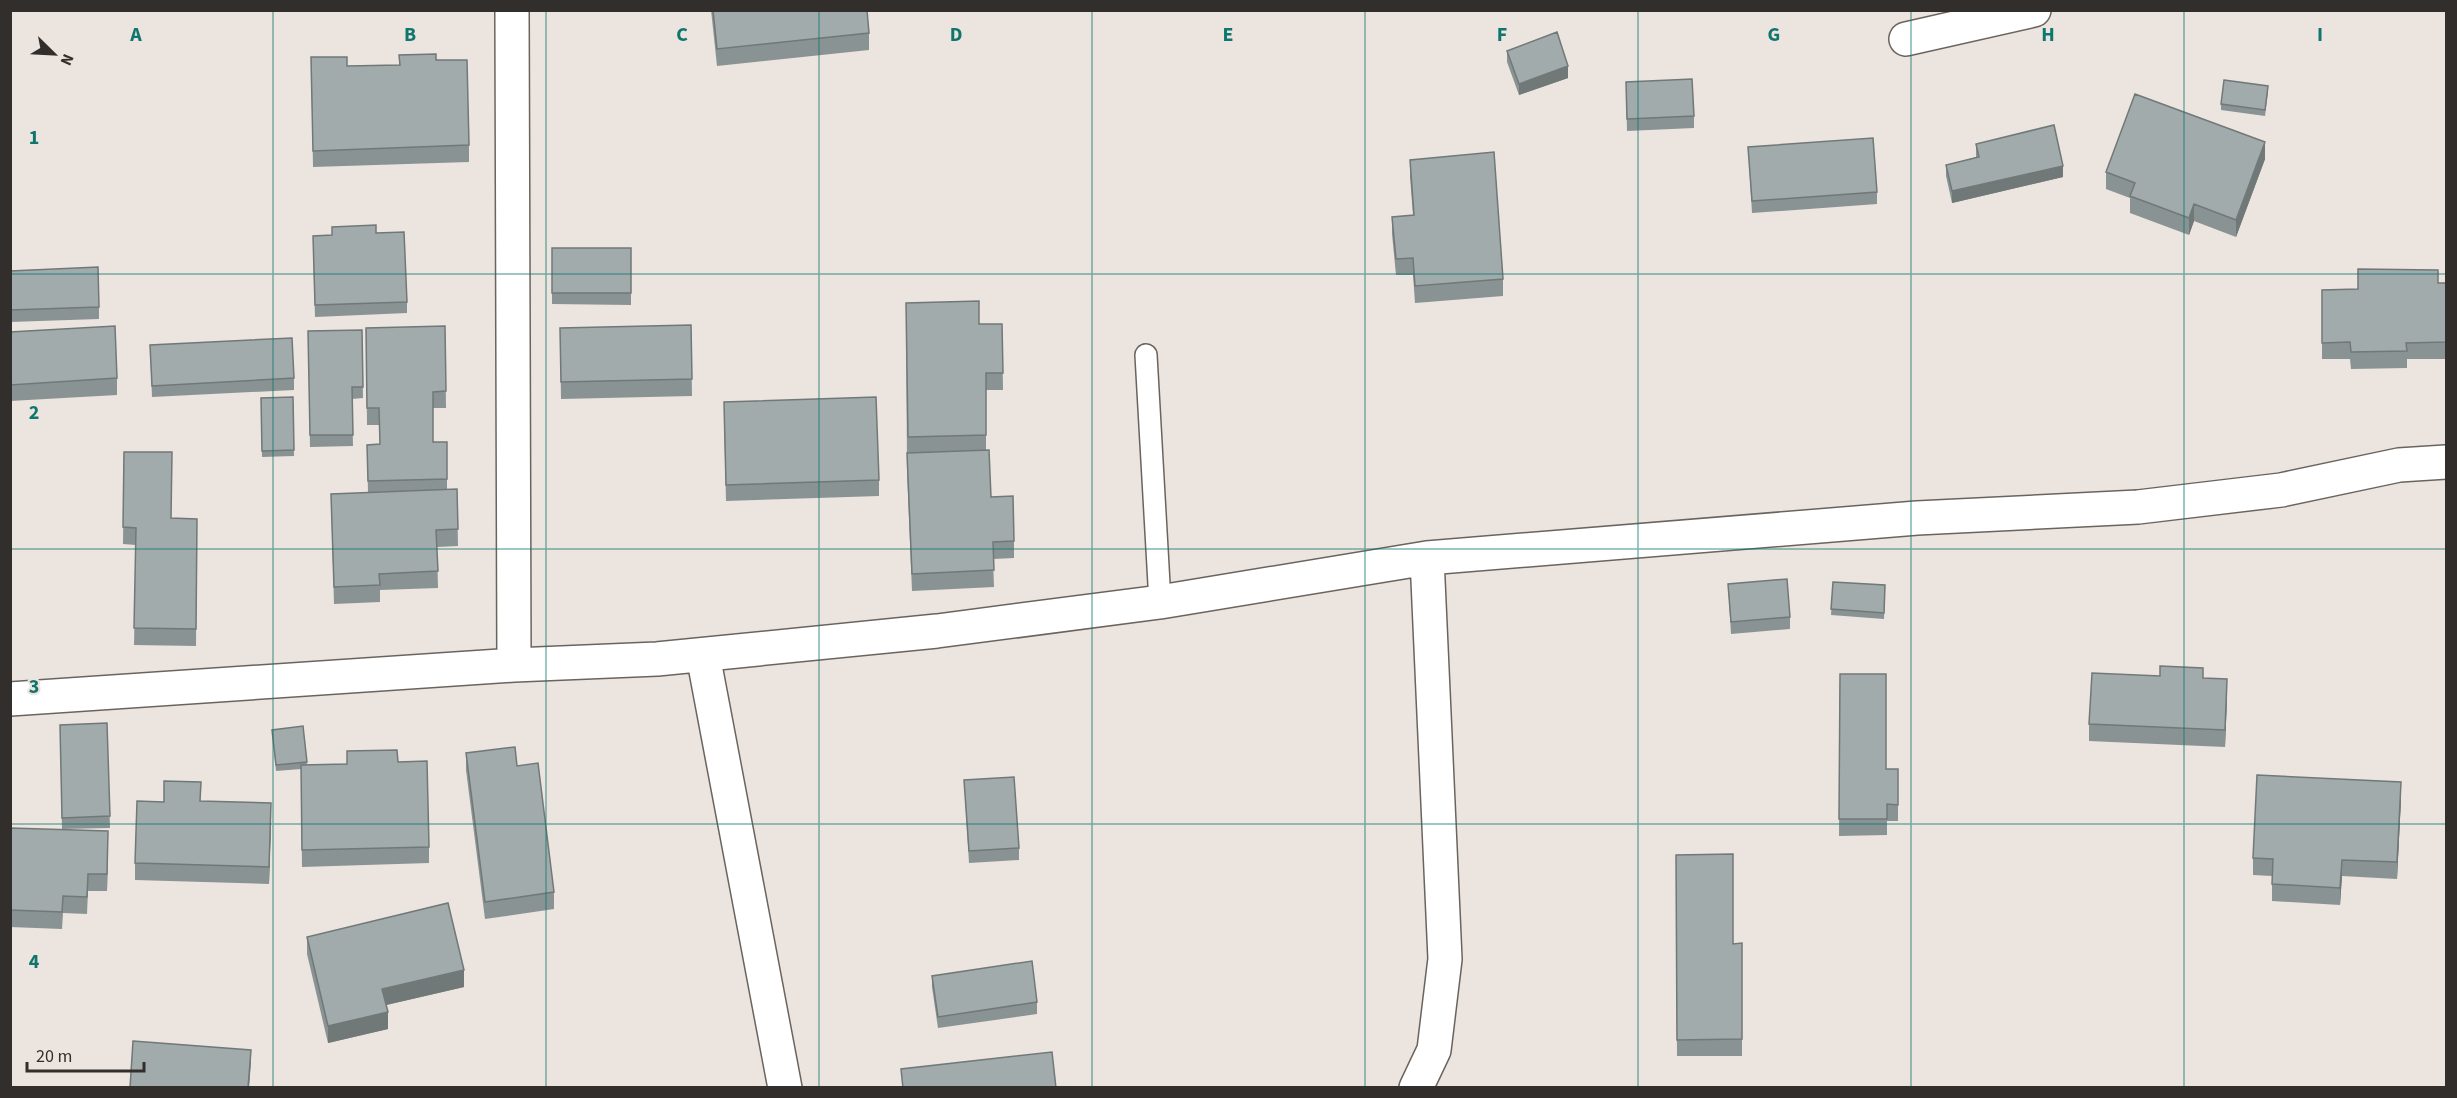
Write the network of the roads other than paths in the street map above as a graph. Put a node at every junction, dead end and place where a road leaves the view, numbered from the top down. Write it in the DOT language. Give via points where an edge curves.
graph roads {
  1 [pos="512,10"];
  2 [pos="2034,10"];
  3 [pos="1906,39"];
  4 [pos="1146,355"];
  5 [pos="2446,462"];
  6 [pos="1427,558"];
  7 [pos="1160,602"];
  8 [pos="703,655"];
  9 [pos="514,665"];
  10 [pos="10,699"];
  11 [pos="785,1088"];
  12 [pos="1416,1088"];
  1 -- 9 [label="street"];
  2 -- 3 [label="street"];
  4 -- 7 [label="lane"];
  5 -- 6 [label="street" via="2399,465 2281,490 2138,507 1917,518"];
  6 -- 7 [label="street"];
  6 -- 12 [label="street" via="1445,959 1434,1050"];
  7 -- 8 [label="street" via="937,631"];
  8 -- 9 [label="street"];
  8 -- 11 [label="street"];
  9 -- 10 [label="street"];
}
